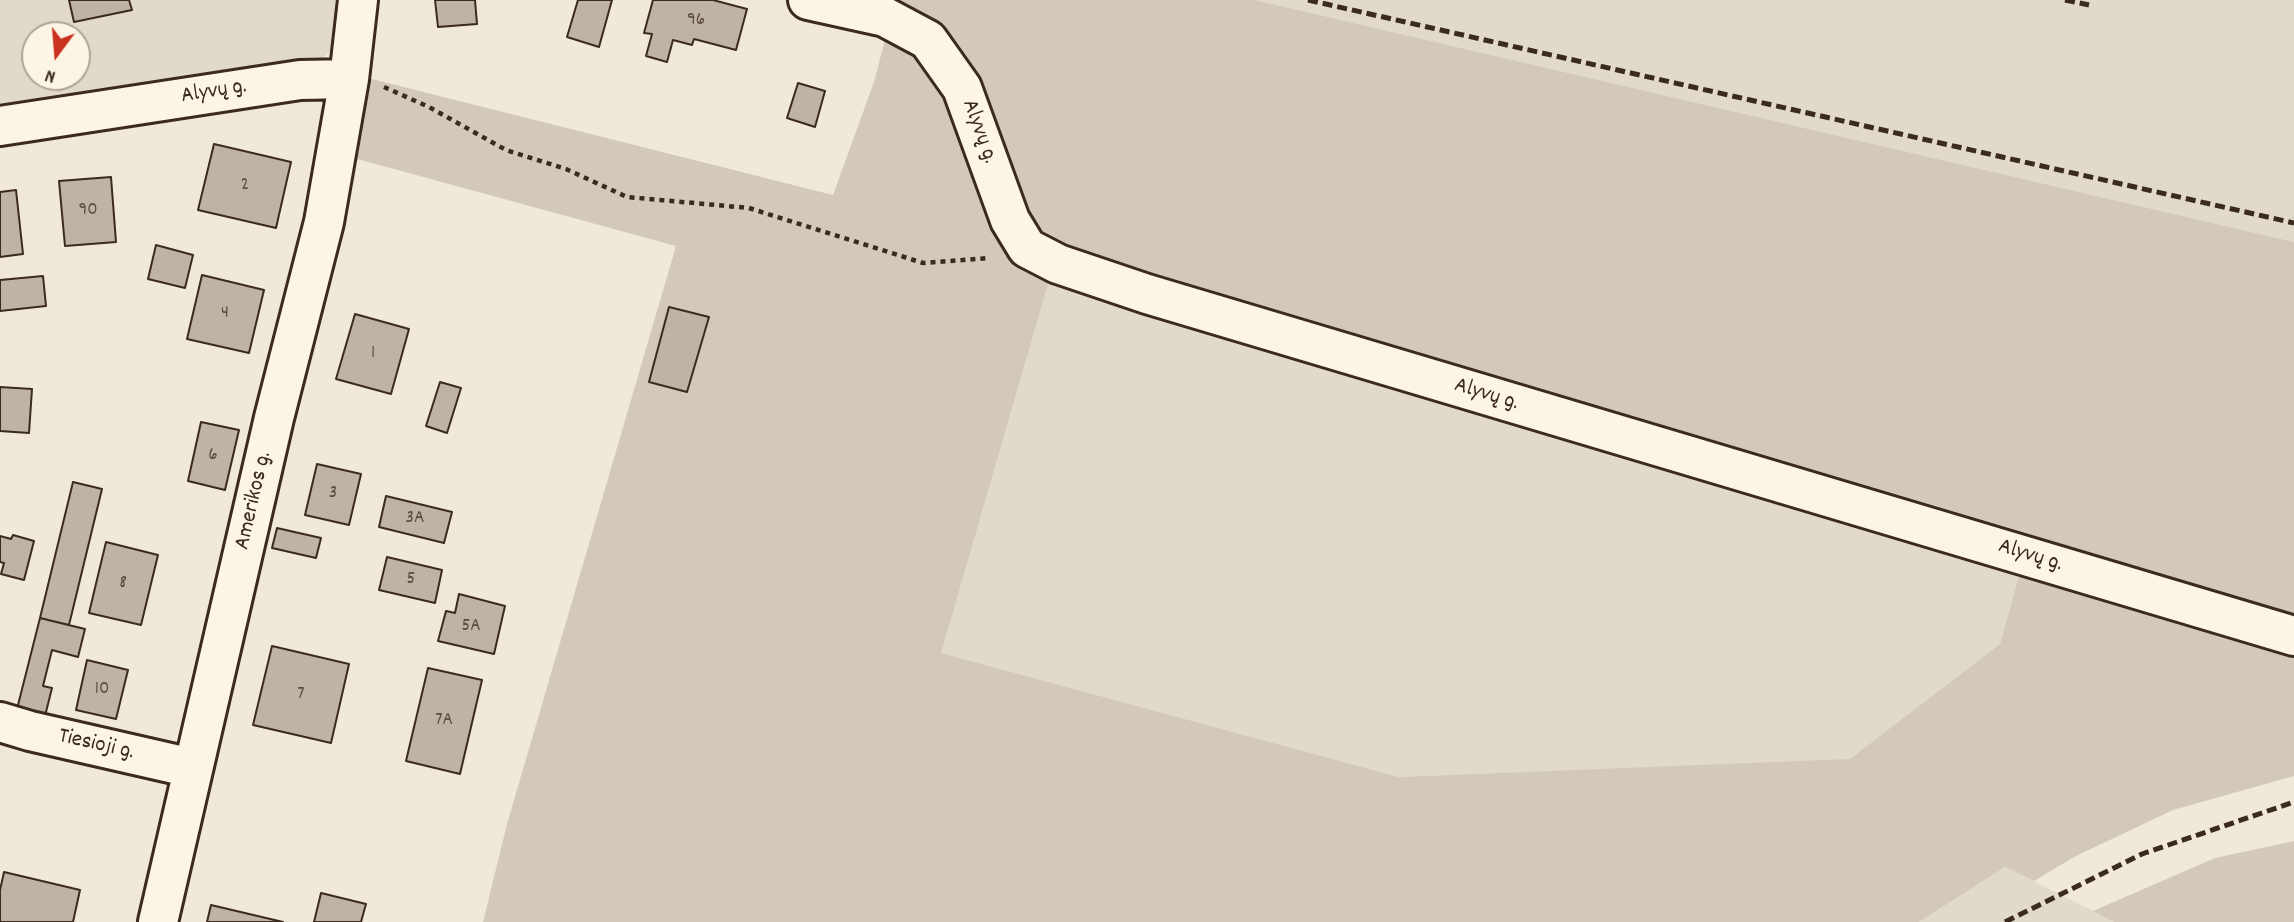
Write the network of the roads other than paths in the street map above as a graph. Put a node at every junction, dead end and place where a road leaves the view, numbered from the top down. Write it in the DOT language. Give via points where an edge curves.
graph roads {
  1 [pos="358,0"];
  2 [pos="808,0"];
  3 [pos="349,79"];
  4 [pos="0,126"];
  5 [pos="2294,636"];
  6 [pos="0,722"];
  7 [pos="192,768"];
  8 [pos="158,922"];
  1 -- 3 [label="street"];
  2 -- 5 [label="street, Alyvų g." via="885,17 928,40 962,88 1010,220 1027,248 1058,264"];
  3 -- 4 [label="street, Alyvų g." via="300,80"];
  3 -- 7 [label="street, Amerikos g." via="324,222"];
  6 -- 7 [label="street, Tiesioji g."];
  7 -- 8 [label="street, Amerikos g."];
}
